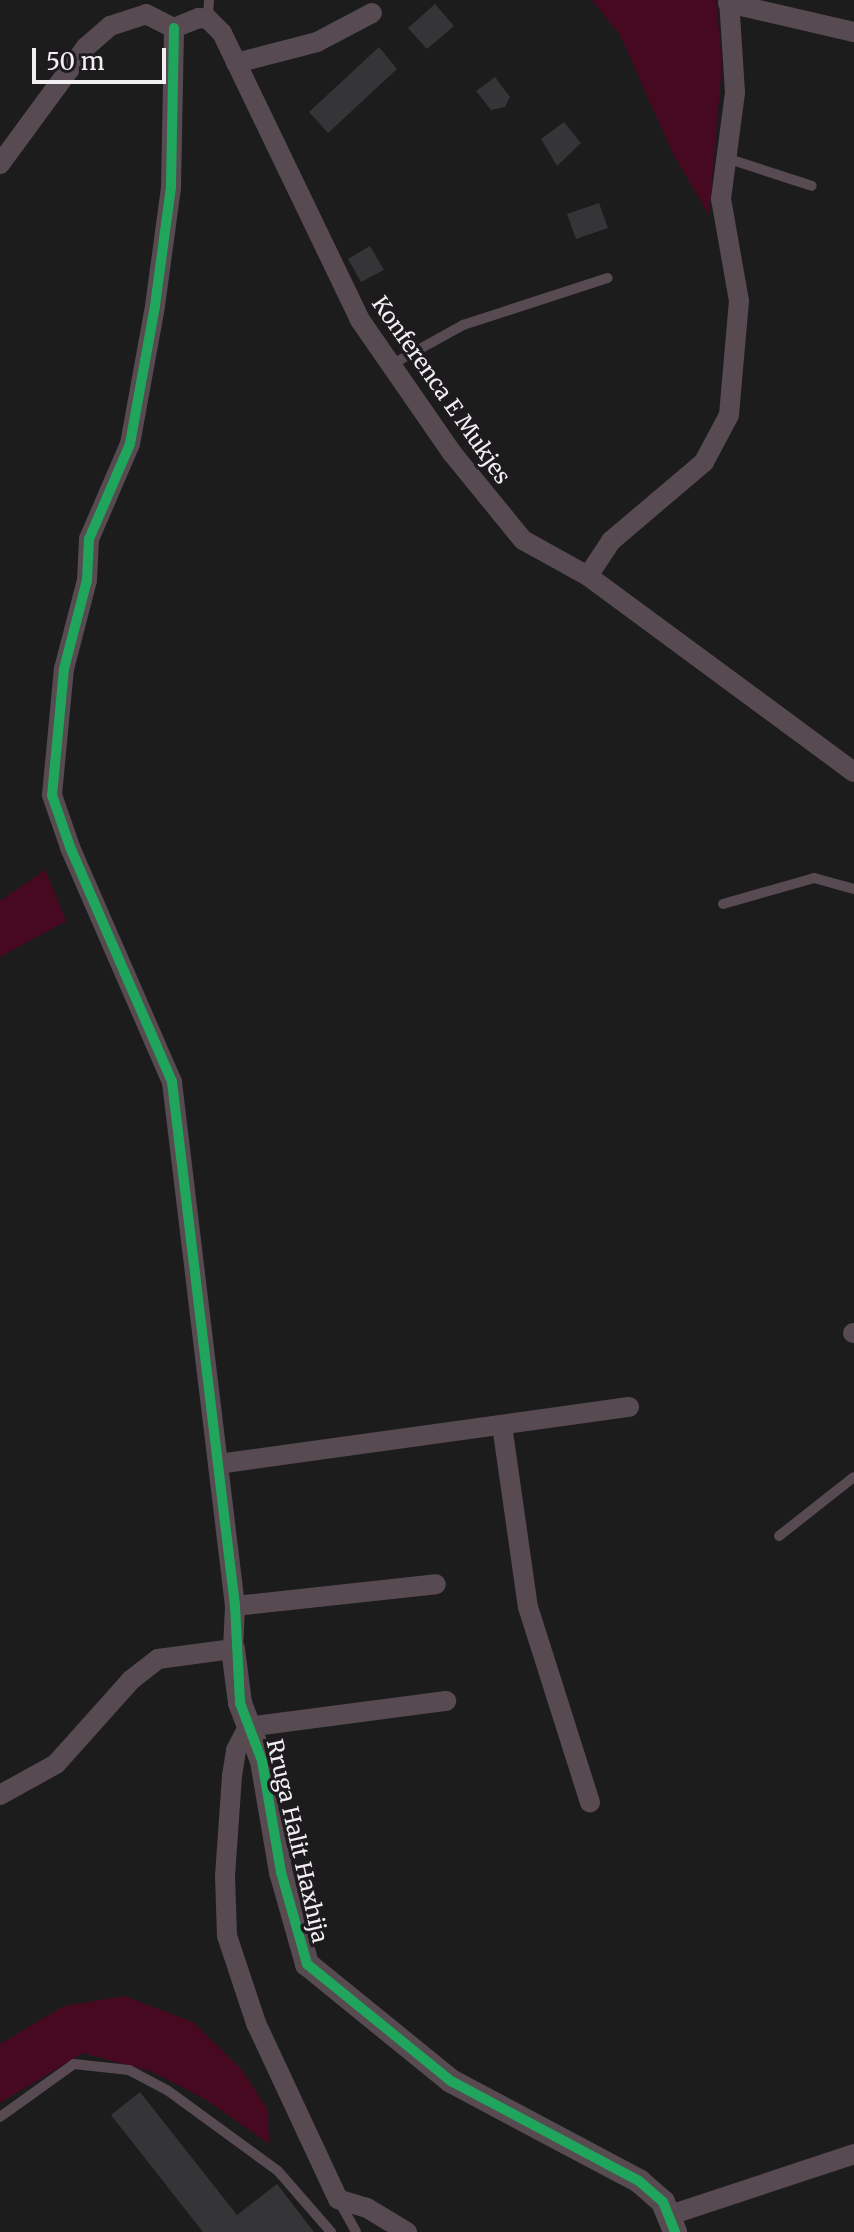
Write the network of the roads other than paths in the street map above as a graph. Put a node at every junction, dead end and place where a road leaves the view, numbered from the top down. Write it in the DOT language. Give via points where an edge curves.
graph roads {
  1 [pos="728,2"];
  2 [pos="209,10"];
  3 [pos="372,13"];
  4 [pos="174,28"];
  5 [pos="854,32"];
  6 [pos="236,63"];
  7 [pos="724,158"];
  8 [pos="0,164"];
  9 [pos="812,186"];
  10 [pos="608,278"];
  11 [pos="389,366"];
  12 [pos="588,576"];
  13 [pos="854,772"];
  14 [pos="854,889"];
  15 [pos="723,904"];
  16 [pos="629,1407"];
  17 [pos="502,1425"];
  18 [pos="218,1464"];
  19 [pos="854,1477"];
  20 [pos="779,1536"];
  21 [pos="436,1584"];
  22 [pos="235,1606"];
  23 [pos="233,1649"];
  24 [pos="446,1701"];
  25 [pos="248,1727"];
  26 [pos="0,1795"];
  27 [pos="590,1802"];
  28 [pos="0,2117"];
  29 [pos="854,2154"];
  30 [pos="338,2199"];
  31 [pos="673,2224"];
  32 [pos="331,2232"];
  33 [pos="356,2232"];
  34 [pos="407,2232"];
  1 -- 5 [label="street"];
  1 -- 7 [label="street" via="735,92"];
  2 -- 4 [label="street, Konferenca E Mukjes"];
  2 -- 6 [label="street, Konferenca E Mukjes"];
  3 -- 6 [label="street" via="317,42"];
  4 -- 8 [label="street" via="146,14 110,26 86,47"];
  4 -- 18 [label="street" via="165,244 130,444 89,539 87,580 64,669 52,795 172,1082"];
  6 -- 11 [label="street, Konferenca E Mukjes" via="344,293"];
  7 -- 9 [label="lane"];
  7 -- 12 [label="street" via="721,199 739,301 729,415 704,462 611,541"];
  10 -- 11 [label="lane" via="463,325"];
  11 -- 12 [label="street, Konferenca E Mukjes" via="523,540"];
  12 -- 13 [label="street, Konferenca E Mukjes"];
  14 -- 15 [label="lane" via="814,878"];
  16 -- 17 [label="street"];
  17 -- 18 [label="street"];
  17 -- 27 [label="street" via="528,1607"];
  18 -- 22 [label="street"];
  19 -- 20 [label="lane"];
  21 -- 22 [label="street"];
  22 -- 23 [label="street"];
  23 -- 25 [label="street, Rruga Halit Haxhija"];
  23 -- 26 [label="street" via="158,1659 131,1680 56,1764"];
  24 -- 25 [label="street"];
  25 -- 30 [label="street" via="236,1750 232,1776 227,1936 256,2023"];
  25 -- 31 [label="street, Rruga Halit Haxhija" via="262,1761 281,1872 307,1964 451,2081 532,2128 593,2152 654,2192"];
  28 -- 32 [label="lane" via="74,2064 129,2070 167,2090 278,2171"];
  29 -- 31 [label="street"];
  30 -- 33 [label="lane"];
  30 -- 34 [label="street" via="367,2208"];
}
